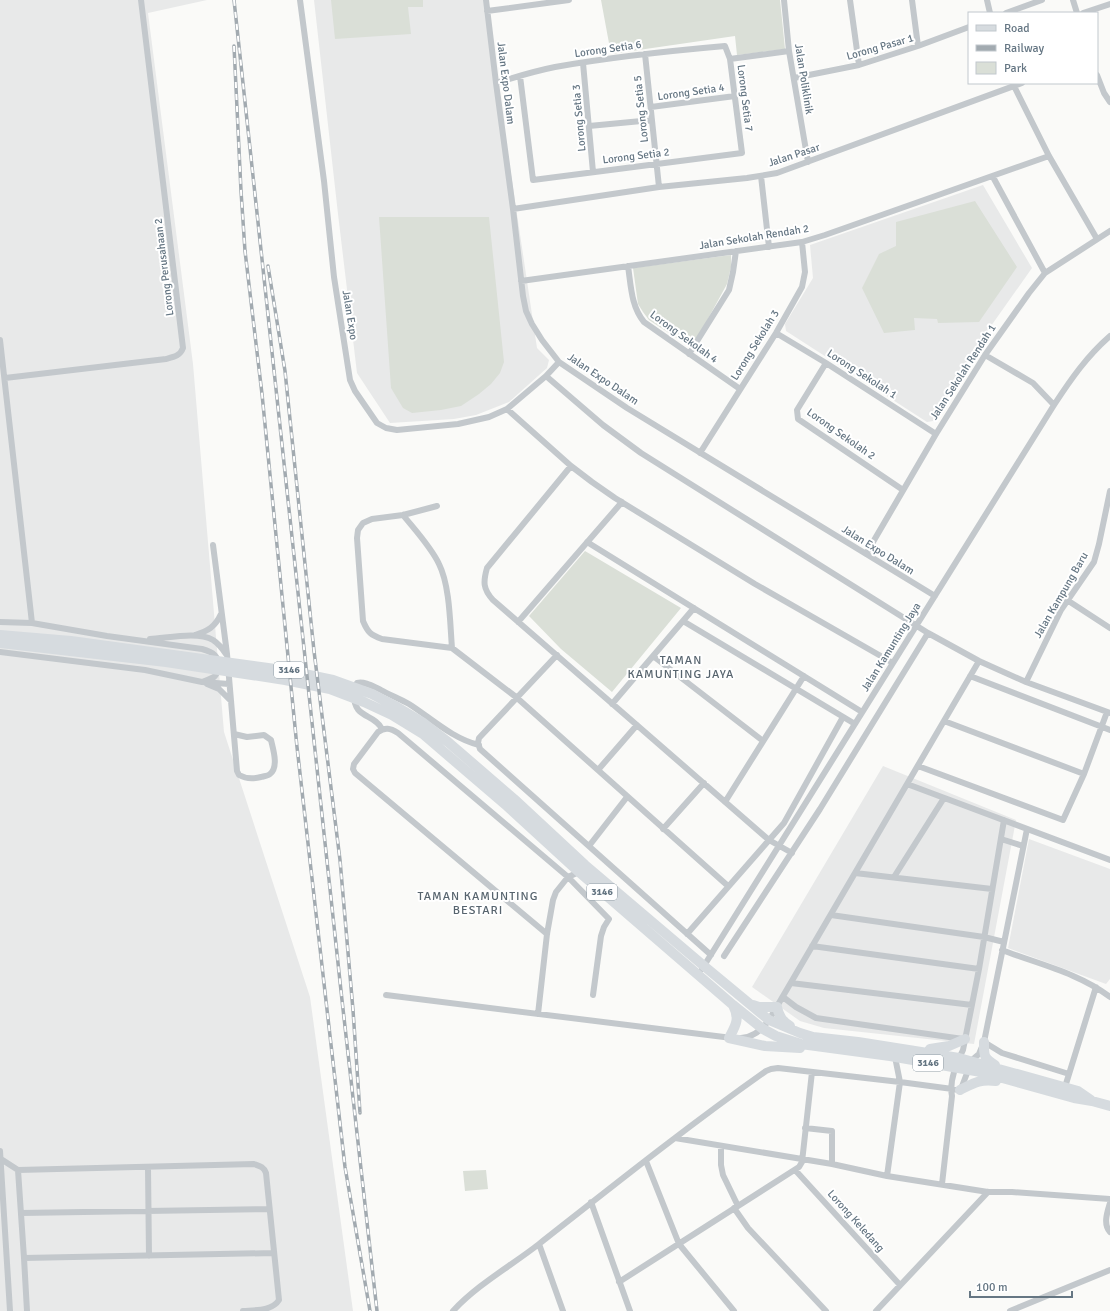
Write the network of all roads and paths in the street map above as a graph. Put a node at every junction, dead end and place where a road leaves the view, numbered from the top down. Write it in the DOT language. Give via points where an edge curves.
graph roads {
  1 [pos="141,0"];
  2 [pos="300,0"];
  3 [pos="486,0"];
  4 [pos="569,0"];
  5 [pos="784,0"];
  6 [pos="850,0"];
  7 [pos="912,0"];
  8 [pos="987,0"];
  9 [pos="1042,0"];
  10 [pos="1073,0"];
  11 [pos="1110,4"];
  12 [pos="487,11"];
  13 [pos="990,12"];
  14 [pos="1009,12"];
  15 [pos="1077,12"];
  16 [pos="1086,12"];
  17 [pos="968,27"];
  18 [pos="725,46"];
  19 [pos="918,46"];
  20 [pos="789,51"];
  21 [pos="645,54"];
  22 [pos="730,59"];
  23 [pos="584,63"];
  24 [pos="859,65"];
  25 [pos="520,76"];
  26 [pos="794,78"];
  27 [pos="1098,78"];
  28 [pos="496,83"];
  29 [pos="1019,84"];
  30 [pos="1014,86"];
  31 [pos="735,96"];
  32 [pos="1110,102"];
  33 [pos="650,108"];
  34 [pos="652,120"];
  35 [pos="589,126"];
  36 [pos="742,153"];
  37 [pos="1049,156"];
  38 [pos="808,162"];
  39 [pos="656,164"];
  40 [pos="594,172"];
  41 [pos="761,176"];
  42 [pos="993,177"];
  43 [pos="659,187"];
  44 [pos="513,209"];
  45 [pos="1110,231"];
  46 [pos="1097,239"];
  47 [pos="802,242"];
  48 [pos="769,246"];
  49 [pos="736,251"];
  50 [pos="628,266"];
  51 [pos="1045,273"];
  52 [pos="521,281"];
  53 [pos="776,333"];
  54 [pos="1110,336"];
  55 [pos="0,340"];
  56 [pos="689,354"];
  57 [pos="985,354"];
  58 [pos="559,362"];
  59 [pos="826,363"];
  60 [pos="546,376"];
  61 [pos="5,378"];
  62 [pos="740,388"];
  63 [pos="1054,404"];
  64 [pos="507,409"];
  65 [pos="936,434"];
  66 [pos="700,453"];
  67 [pos="571,466"];
  68 [pos="903,490"];
  69 [pos="1110,491"];
  70 [pos="622,502"];
  71 [pos="437,506"];
  72 [pos="403,515"];
  73 [pos="587,542"];
  74 [pos="212,545"];
  75 [pos="866,554"];
  76 [pos="935,596"];
  77 [pos="1067,600"];
  78 [pos="694,608"];
  79 [pos="221,614"];
  80 [pos="683,621"];
  81 [pos="0,622"];
  82 [pos="518,622"];
  83 [pos="32,623"];
  84 [pos="916,626"];
  85 [pos="1110,628"];
  86 [pos="928,633"];
  87 [pos="0,634"];
  88 [pos="192,636"];
  89 [pos="137,640"];
  90 [pos="27,641"];
  91 [pos="0,643"];
  92 [pos="452,648"];
  93 [pos="0,652"];
  94 [pos="227,654"];
  95 [pos="557,655"];
  96 [pos="653,656"];
  97 [pos="979,661"];
  98 [pos="893,663"];
  99 [pos="804,676"];
  100 [pos="970,676"];
  101 [pos="202,682"];
  102 [pos="1026,682"];
  103 [pos="229,684"];
  104 [pos="796,689"];
  105 [pos="516,697"];
  106 [pos="231,702"];
  107 [pos="612,704"];
  108 [pos="862,712"];
  109 [pos="1108,712"];
  110 [pos="843,717"];
  111 [pos="944,721"];
  112 [pos="855,724"];
  113 [pos="637,725"];
  114 [pos="1100,727"];
  115 [pos="382,729"];
  116 [pos="1110,730"];
  117 [pos="234,734"];
  118 [pos="763,741"];
  119 [pos="479,745"];
  120 [pos="918,766"];
  121 [pos="598,770"];
  122 [pos="1084,774"];
  123 [pos="704,783"];
  124 [pos="907,784"];
  125 [pos="627,797"];
  126 [pos="944,798"];
  127 [pos="725,802"];
  128 [pos="510,803"];
  129 [pos="1004,820"];
  130 [pos="663,829"];
  131 [pos="1027,829"];
  132 [pos="1000,839"];
  133 [pos="769,840"];
  134 [pos="589,846"];
  135 [pos="779,846"];
  136 [pos="1023,846"];
  137 [pos="792,853"];
  138 [pos="1110,860"];
  139 [pos="579,872"];
  140 [pos="855,873"];
  141 [pos="568,877"];
  142 [pos="894,877"];
  143 [pos="728,886"];
  144 [pos="992,889"];
  145 [pos="831,915"];
  146 [pos="547,934"];
  147 [pos="687,934"];
  148 [pos="984,937"];
  149 [pos="1004,942"];
  150 [pos="812,946"];
  151 [pos="1002,950"];
  152 [pos="710,955"];
  153 [pos="724,956"];
  154 [pos="979,969"];
  155 [pos="701,971"];
  156 [pos="791,983"];
  157 [pos="1096,987"];
  158 [pos="1109,994"];
  159 [pos="386,995"];
  160 [pos="593,995"];
  161 [pos="783,997"];
  162 [pos="749,1004"];
  163 [pos="733,1005"];
  164 [pos="972,1005"];
  165 [pos="777,1007"];
  166 [pos="538,1014"];
  167 [pos="769,1020"];
  168 [pos="763,1029"];
  169 [pos="800,1033"];
  170 [pos="729,1038"];
  171 [pos="965,1039"];
  172 [pos="984,1042"];
  173 [pos="818,1046"];
  174 [pos="882,1046"];
  175 [pos="895,1057"];
  176 [pos="959,1058"];
  177 [pos="970,1065"];
  178 [pos="956,1068"];
  179 [pos="1003,1069"];
  180 [pos="812,1072"];
  181 [pos="1069,1074"];
  182 [pos="900,1082"];
  183 [pos="1065,1087"];
  184 [pos="1037,1088"];
  185 [pos="955,1090"];
  186 [pos="952,1096"];
  187 [pos="1092,1101"];
  188 [pos="1110,1106"];
  189 [pos="806,1128"];
  190 [pos="675,1138"];
  191 [pos="721,1147"];
  192 [pos="0,1151"];
  193 [pos="1,1159"];
  194 [pos="802,1159"];
  195 [pos="646,1161"];
  196 [pos="832,1164"];
  197 [pos="148,1168"];
  198 [pos="18,1170"];
  199 [pos="796,1170"];
  200 [pos="887,1176"];
  201 [pos="942,1184"];
  202 [pos="988,1192"];
  203 [pos="1110,1199"];
  204 [pos="591,1202"];
  205 [pos="1110,1206"];
  206 [pos="736,1207"];
  207 [pos="269,1209"];
  208 [pos="148,1211"];
  209 [pos="20,1213"];
  210 [pos="1110,1232"];
  211 [pos="539,1244"];
  212 [pos="679,1244"];
  213 [pos="274,1253"];
  214 [pos="149,1256"];
  215 [pos="24,1258"];
  216 [pos="1110,1270"];
  217 [pos="619,1282"];
  218 [pos="900,1285"];
  219 [pos="10,1311"];
  220 [pos="27,1311"];
  221 [pos="243,1311"];
  222 [pos="454,1311"];
  223 [pos="563,1311"];
  224 [pos="630,1311"];
  225 [pos="734,1311"];
  226 [pos="826,1311"];
  227 [pos="876,1311"];
  228 [pos="1010,1311"];
  1 -- 61 [label="street, Lorong Perusahaan 2" via="183,348 175,357 166,359"];
  2 -- 64 [label="street, Jalan Expo" via="334,277 350,380 355,391 377,423 397,430 458,424 488,417"];
  3 -- 12 [label="street, Jalan Expo Dalam"];
  4 -- 12 [label="street"];
  5 -- 20 [label="street, Jalan Poliklinik"];
  6 -- 24 [label="street"];
  7 -- 19 [label="street"];
  8 -- 13 [label="street"];
  9 -- 14 [label="street"];
  10 -- 15 [label="street"];
  11 -- 16 [label="street"];
  12 -- 28 [label="street, Jalan Expo Dalam"];
  17 -- 19 [label="street, Lorong Pasar 1"];
  18 -- 21 [label="street, Lorong Setia 6"];
  18 -- 22 [label="street, Lorong Setia 7"];
  19 -- 24 [label="street, Lorong Pasar 1"];
  20 -- 22 [label="street"];
  20 -- 26 [label="street, Jalan Poliklinik"];
  21 -- 23 [label="street, Lorong Setia 6"];
  21 -- 33 [label="street, Lorong Setia 5"];
  22 -- 31 [label="street, Lorong Setia 7"];
  23 -- 25 [label="street, Lorong Setia 6" via="554,67"];
  23 -- 35 [label="street, Lorong Setia 3"];
  24 -- 26 [label="street, Lorong Pasar 1"];
  25 -- 28 [label="street, Lorong Setia 6"];
  25 -- 40 [label="street, Lorong Setia 2" via="532,180"];
  26 -- 38 [label="street, Jalan Poliklinik"];
  27 -- 32 [label="street"];
  28 -- 44 [label="street, Jalan Expo Dalam"];
  29 -- 30 [label="street, Jalan Pasar"];
  30 -- 37 [label="street"];
  30 -- 38 [label="street, Jalan Pasar"];
  31 -- 33 [label="street, Lorong Setia 4"];
  31 -- 36 [label="street, Lorong Setia 7"];
  33 -- 34 [label="street, Lorong Setia 5"];
  34 -- 35 [label="street"];
  34 -- 39 [label="street, Lorong Setia 5"];
  35 -- 40 [label="street, Lorong Setia 3"];
  36 -- 39 [label="street, Lorong Setia 2"];
  37 -- 42 [label="street, Jalan Sekolah Rendah 2"];
  37 -- 46 [label="street"];
  38 -- 41 [label="street, Jalan Pasar"];
  39 -- 40 [label="street, Lorong Setia 2"];
  39 -- 43 [label="street, Lorong Setia 5"];
  41 -- 43 [label="street, Jalan Pasar"];
  41 -- 48 [label="street"];
  42 -- 47 [label="street, Jalan Sekolah Rendah 2"];
  42 -- 51 [label="street"];
  43 -- 44 [label="street, Jalan Pasar"];
  44 -- 52 [label="street, Jalan Expo Dalam"];
  45 -- 46 [label="street, Jalan Sekolah Rendah 1"];
  46 -- 51 [label="street, Jalan Sekolah Rendah 1"];
  47 -- 48 [label="street, Jalan Sekolah Rendah 2"];
  47 -- 53 [label="street, Lorong Sekolah 3" via="805,280"];
  48 -- 49 [label="street, Jalan Sekolah Rendah 2"];
  49 -- 50 [label="street, Jalan Sekolah Rendah 2"];
  49 -- 56 [label="street" via="734,272 728,290"];
  50 -- 52 [label="street, Jalan Sekolah Rendah 2"];
  50 -- 56 [label="street, Lorong Sekolah 4" via="634,305 638,314 644,322"];
  51 -- 57 [label="street, Jalan Sekolah Rendah 1"];
  52 -- 58 [label="street, Jalan Expo Dalam" via="526,311 532,324"];
  53 -- 59 [label="street, Lorong Sekolah 1"];
  53 -- 62 [label="street, Lorong Sekolah 3"];
  54 -- 63 [label="street, Jalan Kamunting Jaya" via="1086,359"];
  55 -- 61 [label="street"];
  56 -- 62 [label="street, Lorong Sekolah 4"];
  57 -- 63 [label="street" via="1034,383"];
  57 -- 65 [label="street, Jalan Sekolah Rendah 1"];
  58 -- 60 [label="street, Jalan Expo"];
  58 -- 66 [label="street, Jalan Expo Dalam"];
  59 -- 65 [label="street, Lorong Sekolah 1"];
  59 -- 68 [label="street, Lorong Sekolah 2" via="797,410 798,419"];
  60 -- 64 [label="street, Jalan Expo"];
  60 -- 84 [label="street" via="603,425 641,453"];
  61 -- 83 [label="street"];
  62 -- 66 [label="street, Lorong Sekolah 3"];
  63 -- 76 [label="street, Jalan Kamunting Jaya"];
  64 -- 67 [label="street"];
  65 -- 68 [label="street, Jalan Sekolah Rendah 1"];
  66 -- 75 [label="street, Jalan Expo Dalam"];
  67 -- 70 [label="street"];
  67 -- 82 [label="street" via="487,568 484,586 488,594"];
  68 -- 75 [label="street, Jalan Sekolah Rendah 1"];
  69 -- 77 [label="street, Jalan Kampung Baru" via="1094,562"];
  70 -- 73 [label="street"];
  70 -- 98 [label="street" via="755,584"];
  71 -- 72 [label="street"];
  72 -- 92 [label="street" via="439,564 444,577"];
  72 -- 92 [label="street" via="372,519 362,523 358,530 362,621 372,636 382,639"];
  73 -- 78 [label="street"];
  73 -- 82 [label="street"];
  74 -- 79 [label="street"];
  75 -- 76 [label="street, Jalan Expo Dalam"];
  76 -- 84 [label="street, Jalan Kamunting Jaya"];
  77 -- 85 [label="street"];
  77 -- 102 [label="street, Jalan Kampung Baru"];
  78 -- 80 [label="street"];
  78 -- 99 [label="street"];
  79 -- 88 [label="street" via="208,631"];
  79 -- 94 [label="street"];
  80 -- 96 [label="street"];
  80 -- 104 [label="street"];
  81 -- 83 [label="street"];
  82 -- 95 [label="street"];
  83 -- 89 [label="street"];
  84 -- 86 [label="street"];
  84 -- 98 [label="street, Jalan Kamunting Jaya"];
  86 -- 97 [label="street"];
  86 -- 137 [label="street"];
  87 -- 90 [label="main road, 3146"];
  88 -- 89 [label="street"];
  88 -- 94 [label="street" via="211,639"];
  89 -- 101 [label="street" via="212,652 219,664 217,674"];
  90 -- 91 [label="main road, 3146"];
  90 -- 128 [label="main road, 3146" via="330,689 392,715 423,734"];
  92 -- 105 [label="street"];
  93 -- 101 [label="street" via="145,670"];
  94 -- 103 [label="street"];
  95 -- 105 [label="street"];
  95 -- 107 [label="street"];
  96 -- 107 [label="street"];
  96 -- 118 [label="street"];
  97 -- 100 [label="street"];
  97 -- 102 [label="street"];
  98 -- 108 [label="street, Jalan Kamunting Jaya"];
  99 -- 104 [label="street"];
  99 -- 108 [label="street"];
  100 -- 111 [label="street"];
  100 -- 114 [label="street"];
  101 -- 103 [label="street"];
  101 -- 106 [label="street" via="218,689"];
  102 -- 109 [label="street"];
  103 -- 106 [label="street"];
  104 -- 110 [label="street"];
  104 -- 118 [label="street"];
  105 -- 119 [label="street" via="480,738"];
  105 -- 121 [label="street"];
  106 -- 117 [label="street"];
  107 -- 113 [label="street"];
  108 -- 112 [label="street, Jalan Kamunting Jaya"];
  109 -- 114 [label="street"];
  110 -- 112 [label="street"];
  110 -- 133 [label="street" via="784,823"];
  111 -- 120 [label="street"];
  111 -- 122 [label="street"];
  112 -- 135 [label="street, Jalan Kamunting Jaya"];
  113 -- 121 [label="street"];
  113 -- 123 [label="street"];
  114 -- 116 [label="street"];
  114 -- 122 [label="street"];
  115 -- 119 [label="street" via="354,704 357,683 368,684 407,703 456,736"];
  115 -- 141 [label="street" via="388,728 398,732"];
  115 -- 146 [label="street" via="354,764 355,773"];
  117 -- 117 [label="street" via="247,737 264,735 271,740 274,770 257,778 239,775"];
  118 -- 127 [label="street"];
  119 -- 134 [label="street" via="485,755"];
  120 -- 122 [label="street" via="1063,820"];
  120 -- 124 [label="street"];
  121 -- 125 [label="street"];
  123 -- 127 [label="street"];
  123 -- 130 [label="street"];
  124 -- 126 [label="street"];
  124 -- 140 [label="street"];
  125 -- 130 [label="street"];
  125 -- 134 [label="street"];
  126 -- 129 [label="street"];
  126 -- 142 [label="street"];
  127 -- 133 [label="street"];
  128 -- 139 [label="main road, 3146"];
  128 -- 155 [label="main road, 3146" via="585,865"];
  129 -- 131 [label="street"];
  129 -- 132 [label="street"];
  130 -- 143 [label="street"];
  131 -- 136 [label="street"];
  131 -- 138 [label="street"];
  132 -- 136 [label="street"];
  132 -- 144 [label="street"];
  133 -- 135 [label="street"];
  133 -- 143 [label="street"];
  134 -- 147 [label="street"];
  135 -- 137 [label="street"];
  135 -- 152 [label="street, Jalan Kamunting Jaya"];
  136 -- 149 [label="street"];
  137 -- 153 [label="street"];
  139 -- 141 [label="street"];
  139 -- 155 [label="main road, 3146"];
  140 -- 142 [label="street"];
  140 -- 145 [label="street"];
  141 -- 146 [label="street" via="553,900"];
  141 -- 160 [label="street" via="609,919 601,936"];
  142 -- 144 [label="street"];
  143 -- 147 [label="street"];
  144 -- 148 [label="street"];
  145 -- 148 [label="street"];
  145 -- 150 [label="street"];
  146 -- 166 [label="street"];
  147 -- 152 [label="street"];
  148 -- 149 [label="street"];
  148 -- 154 [label="street"];
  149 -- 151 [label="street"];
  150 -- 154 [label="street"];
  150 -- 156 [label="street"];
  151 -- 157 [label="street" via="1059,970"];
  151 -- 172 [label="street"];
  152 -- 155 [label="street, Jalan Kamunting Jaya"];
  154 -- 164 [label="street"];
  155 -- 162 [label="main road, 3146"];
  155 -- 163 [label="main road, 3146"];
  156 -- 161 [label="street"];
  156 -- 164 [label="street"];
  157 -- 158 [label="street"];
  157 -- 181 [label="street"];
  159 -- 166 [label="street"];
  161 -- 165 [label="street"];
  161 -- 171 [label="street" via="796,1008 816,1018"];
  162 -- 165 [label="main road"];
  162 -- 167 [label="main road, 3146"];
  163 -- 168 [label="main road, 3146"];
  163 -- 170 [label="main road" via="737,1018"];
  164 -- 171 [label="street"];
  165 -- 167 [label="street"];
  165 -- 169 [label="main road" via="784,1022"];
  166 -- 170 [label="street"];
  167 -- 168 [label="street"];
  167 -- 169 [label="main road, 3146"];
  168 -- 170 [label="street" via="753,1036"];
  168 -- 173 [label="main road, 3146" via="789,1041"];
  169 -- 174 [label="main road, 3146"];
  170 -- 173 [label="main road" via="781,1047"];
  171 -- 174 [label="main road" via="949,1046 929,1049"];
  171 -- 176 [label="street"];
  172 -- 177 [label="street"];
  172 -- 179 [label="main road" via="986,1059"];
  172 -- 181 [label="street" via="1002,1053"];
  173 -- 175 [label="main road, 3146"];
  174 -- 176 [label="main road, 3146"];
  175 -- 178 [label="main road, 3146"];
  175 -- 182 [label="street"];
  176 -- 177 [label="main road, 3146"];
  176 -- 178 [label="street"];
  177 -- 178 [label="main road, 3146"];
  177 -- 179 [label="main road, 3146"];
  177 -- 184 [label="main road, 3146" via="981,1072"];
  177 -- 185 [label="street"];
  178 -- 185 [label="street"];
  179 -- 183 [label="main road, 3146"];
  180 -- 182 [label="street"];
  180 -- 189 [label="street"];
  180 -- 190 [label="street" via="771,1068"];
  181 -- 183 [label="street"];
  182 -- 185 [label="street"];
  182 -- 200 [label="street"];
  183 -- 187 [label="main road, 3146" via="1078,1091"];
  184 -- 185 [label="main road" via="982,1080"];
  184 -- 187 [label="main road, 3146"];
  185 -- 186 [label="street"];
  185 -- 186 [label="street"];
  186 -- 201 [label="street"];
  187 -- 188 [label="main road, 3146"];
  189 -- 194 [label="street"];
  189 -- 196 [label="street" via="832,1131"];
  190 -- 191 [label="street"];
  190 -- 195 [label="street"];
  191 -- 194 [label="street"];
  191 -- 206 [label="street" via="723,1175"];
  192 -- 193 [label="street"];
  193 -- 198 [label="street"];
  193 -- 219 [label="street"];
  194 -- 196 [label="street"];
  194 -- 199 [label="street"];
  195 -- 204 [label="street"];
  195 -- 212 [label="street"];
  196 -- 200 [label="street"];
  197 -- 198 [label="street"];
  197 -- 207 [label="street" via="254,1164 260,1166 266,1173"];
  197 -- 208 [label="street"];
  198 -- 209 [label="street"];
  199 -- 206 [label="street"];
  199 -- 218 [label="street, Lorong Keledang"];
  200 -- 201 [label="street"];
  201 -- 202 [label="street"];
  202 -- 203 [label="street"];
  202 -- 218 [label="street"];
  204 -- 211 [label="street"];
  204 -- 217 [label="street"];
  205 -- 210 [label="street" via="1106,1223"];
  206 -- 212 [label="street"];
  206 -- 226 [label="street" via="748,1228"];
  207 -- 208 [label="street"];
  207 -- 213 [label="street"];
  208 -- 209 [label="street"];
  208 -- 214 [label="street"];
  209 -- 215 [label="street"];
  211 -- 222 [label="street" via="465,1298"];
  211 -- 223 [label="street"];
  212 -- 217 [label="street"];
  212 -- 225 [label="street"];
  213 -- 214 [label="street"];
  213 -- 221 [label="street" via="279,1300 277,1304 268,1310"];
  214 -- 215 [label="street"];
  215 -- 220 [label="street"];
  216 -- 228 [label="street"];
  217 -- 224 [label="street"];
  218 -- 227 [label="street"];
}
